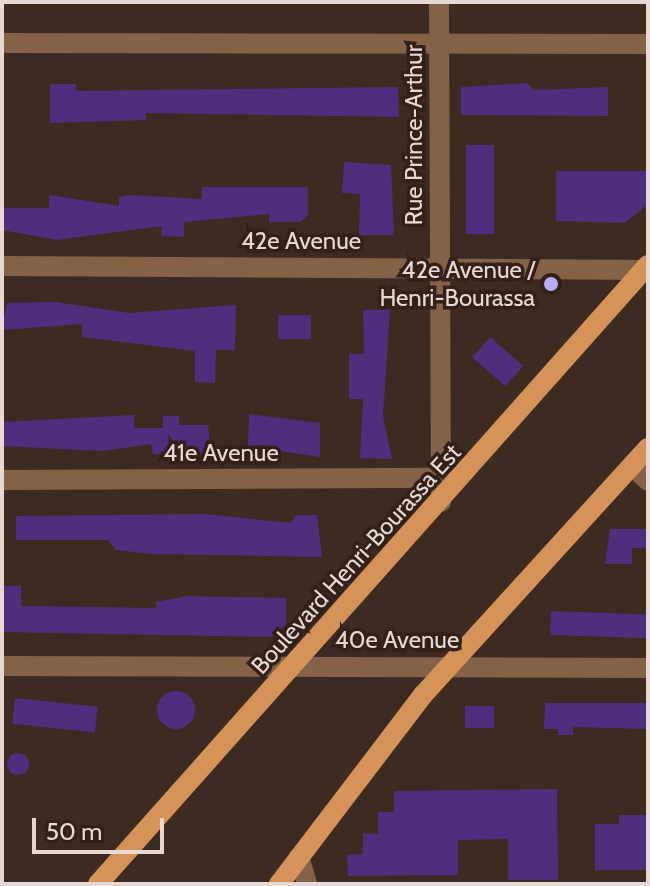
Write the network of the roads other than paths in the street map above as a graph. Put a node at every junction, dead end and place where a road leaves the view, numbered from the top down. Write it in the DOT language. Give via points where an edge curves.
graph roads {
  1 [pos="439,2"];
  2 [pos="2,43"];
  3 [pos="439,43"];
  4 [pos="648,44"];
  5 [pos="2,266"];
  6 [pos="440,268"];
  7 [pos="646,268"];
  8 [pos="648,448"];
  9 [pos="632,466"];
  10 [pos="440,478"];
  11 [pos="2,480"];
  12 [pos="648,481"];
  13 [pos="441,502"];
  14 [pos="2,666"];
  15 [pos="297,666"];
  16 [pos="448,666"];
  17 [pos="648,668"];
  18 [pos="299,857"];
  19 [pos="98,884"];
  20 [pos="279,884"];
  21 [pos="307,884"];
  1 -- 3 [label="street, Rue Prince-Arthur"];
  2 -- 3 [label="street"];
  3 -- 4 [label="street"];
  3 -- 6 [label="street, Rue Prince-Arthur"];
  5 -- 6 [label="street, 42e Avenue"];
  6 -- 7 [label="street, 42e Avenue"];
  6 -- 10 [label="street, Rue Prince-Arthur"];
  7 -- 13 [label="main road, Boulevard Henri-Bourassa Est"];
  8 -- 9 [label="main road"];
  9 -- 12 [label="street"];
  9 -- 16 [label="main road"];
  10 -- 11 [label="street, 41e Avenue"];
  10 -- 13 [label="street, Rue Prince-Arthur"];
  13 -- 15 [label="main road, Boulevard Henri-Bourassa Est"];
  14 -- 15 [label="street, 40e Avenue"];
  15 -- 16 [label="street, 40e Avenue"];
  15 -- 19 [label="main road, Boulevard Henri-Bourassa Est"];
  16 -- 17 [label="street, 40e Avenue"];
  16 -- 18 [label="main road"];
  18 -- 20 [label="main road"];
  18 -- 21 [label="street"];
}
